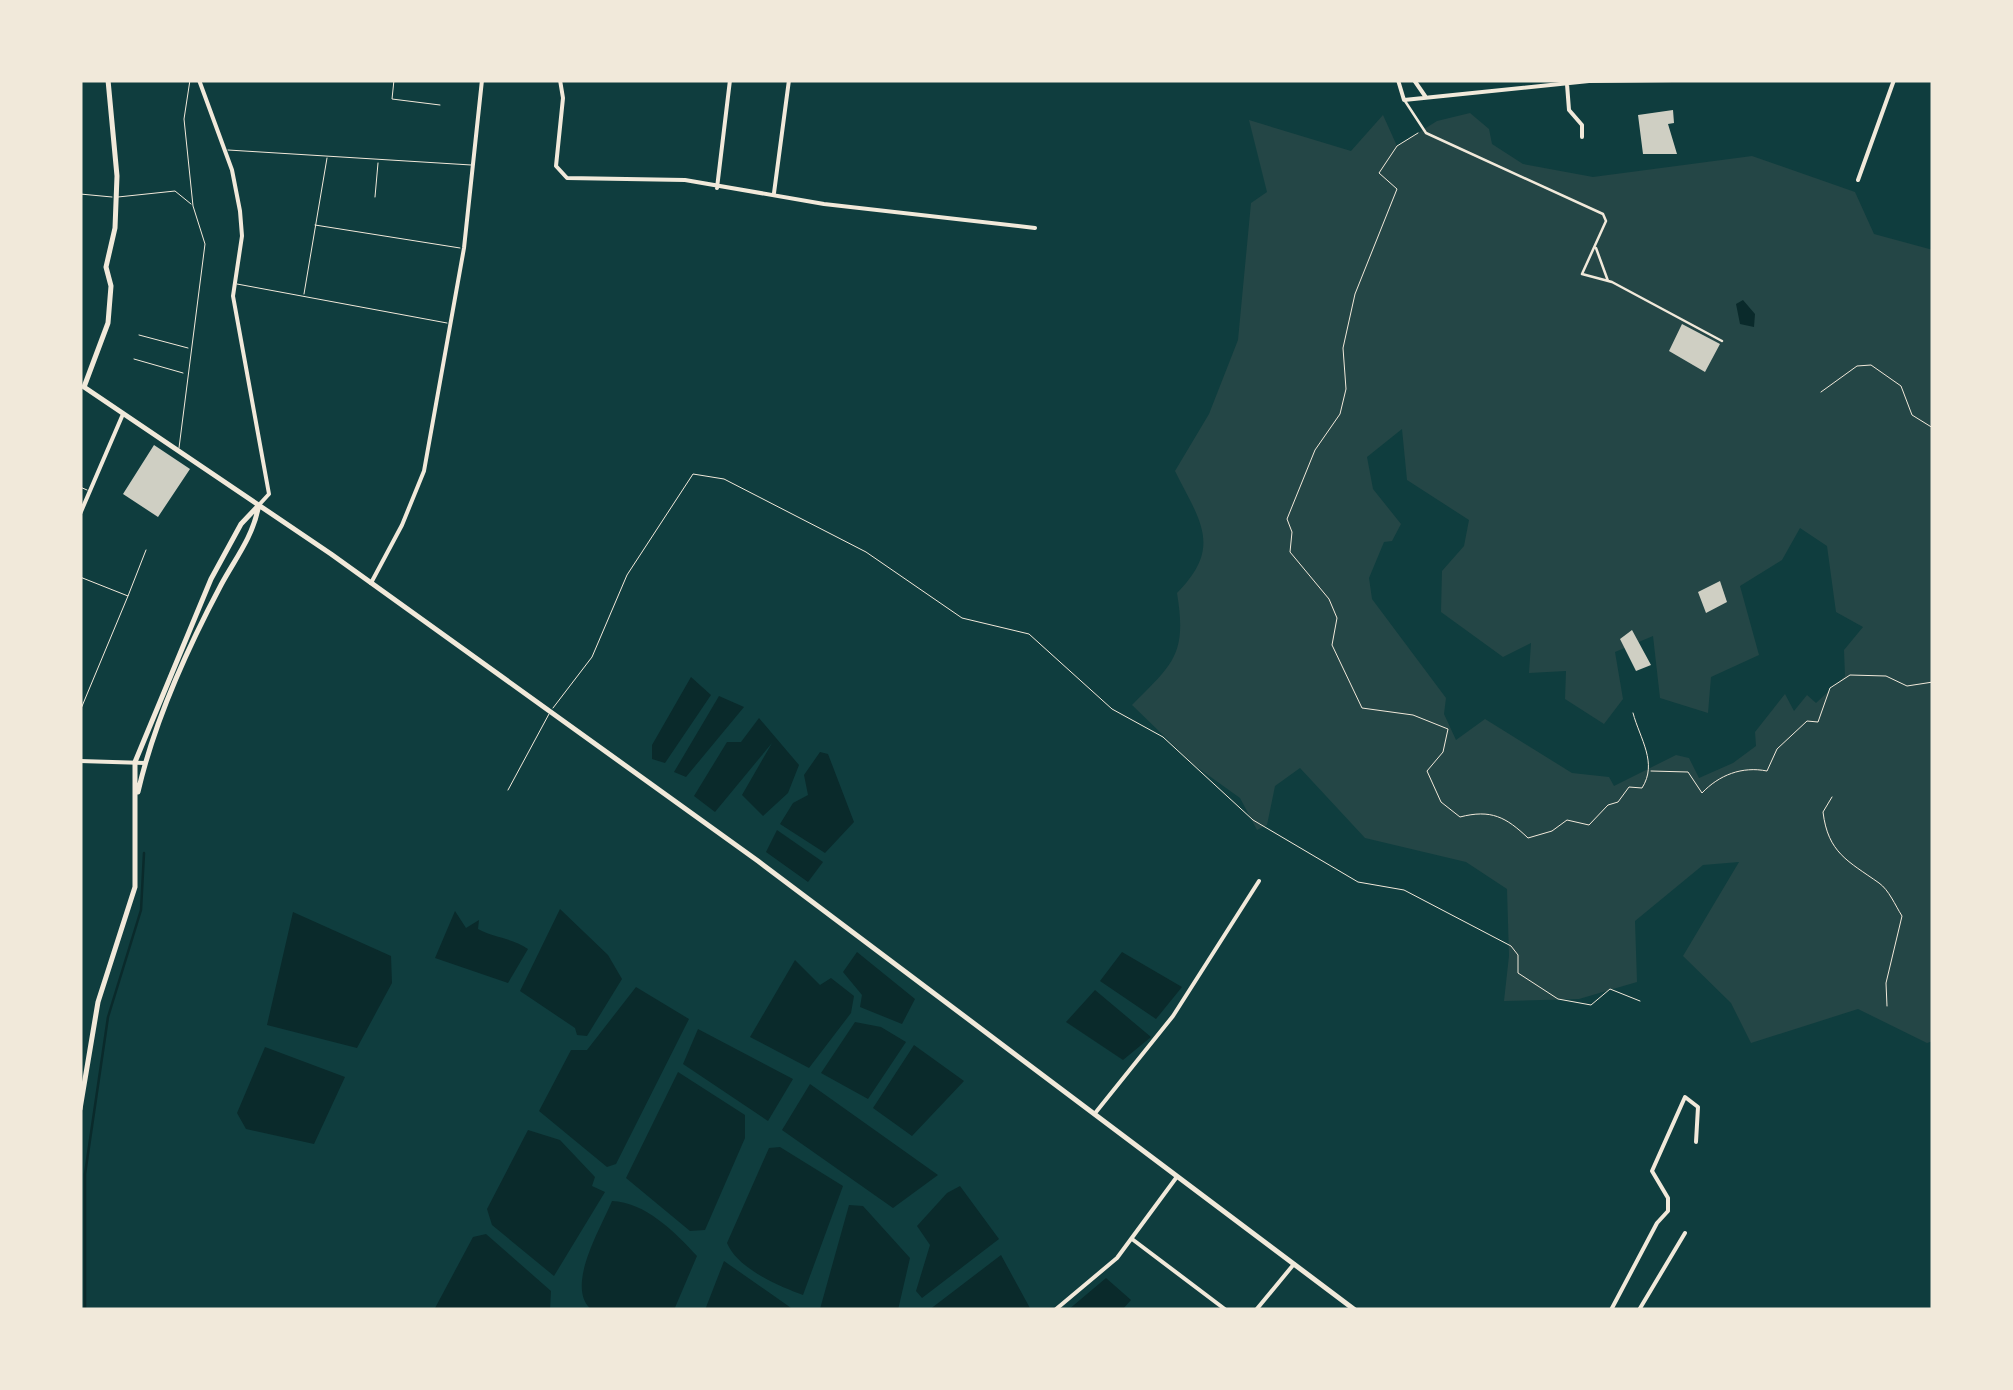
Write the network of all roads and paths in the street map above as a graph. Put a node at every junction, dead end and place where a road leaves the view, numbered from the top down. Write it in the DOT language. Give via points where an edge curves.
graph roads {
  1 [pos="108,80"];
  2 [pos="190,80"];
  3 [pos="199,80"];
  4 [pos="394,80"];
  5 [pos="482,80"];
  6 [pos="560,80"];
  7 [pos="730,80"];
  8 [pos="788,80"];
  9 [pos="1398,80"];
  10 [pos="1414,80"];
  11 [pos="1589,80"];
  12 [pos="1673,80"];
  13 [pos="1894,80"];
  14 [pos="1567,84"];
  15 [pos="1425,96"];
  16 [pos="1404,100"];
  17 [pos="440,104"];
  18 [pos="1426,133"];
  19 [pos="1582,137"];
  20 [pos="224,150"];
  21 [pos="327,156"];
  22 [pos="378,160"];
  23 [pos="475,166"];
  24 [pos="1858,180"];
  25 [pos="717,188"];
  26 [pos="80,194"];
  27 [pos="774,194"];
  28 [pos="375,197"];
  29 [pos="116,198"];
  30 [pos="193,206"];
  31 [pos="316,225"];
  32 [pos="1035,228"];
  33 [pos="1595,246"];
  34 [pos="464,248"];
  35 [pos="1608,281"];
  36 [pos="234,284"];
  37 [pos="303,298"];
  38 [pos="450,324"];
  39 [pos="139,336"];
  40 [pos="1722,341"];
  41 [pos="191,349"];
  42 [pos="134,359"];
  43 [pos="186,374"];
  44 [pos="82,387"];
  45 [pos="1822,392"];
  46 [pos="123,414"];
  47 [pos="1933,428"];
  48 [pos="179,452"];
  49 [pos="80,488"];
  50 [pos="90,491"];
  51 [pos="258,506"];
  52 [pos="80,514"];
  53 [pos="146,550"];
  54 [pos="80,577"];
  55 [pos="372,583"];
  56 [pos="128,596"];
  57 [pos="1933,682"];
  58 [pos="80,694"];
  59 [pos="87,697"];
  60 [pos="80,711"];
  61 [pos="551,711"];
  62 [pos="1633,713"];
  63 [pos="80,761"];
  64 [pos="135,762"];
  65 [pos="144,764"];
  66 [pos="1648,771"];
  67 [pos="508,790"];
  68 [pos="1832,798"];
  69 [pos="135,804"];
  70 [pos="1259,881"];
  71 [pos="1640,1001"];
  72 [pos="1887,1006"];
  73 [pos="80,1108"];
  74 [pos="1096,1112"];
  75 [pos="1696,1142"];
  76 [pos="1178,1176"];
  77 [pos="1685,1233"];
  78 [pos="1132,1239"];
  79 [pos="1294,1264"];
  80 [pos="1055,1310"];
  81 [pos="1226,1310"];
  82 [pos="1256,1310"];
  83 [pos="1355,1310"];
  84 [pos="1611,1310"];
  85 [pos="1639,1310"];
  1 -- 29 [label="street"];
  2 -- 30 [label="lane" via="184,120"];
  3 -- 20 [label="street"];
  4 -- 17 [label="lane" via="392,100"];
  5 -- 23 [label="street"];
  6 -- 25 [label="street" via="561,175 669,178"];
  7 -- 25 [label="street"];
  8 -- 27 [label="street"];
  9 -- 16 [label="street"];
  10 -- 15 [label="street"];
  11 -- 12 [label="street"];
  11 -- 14 [label="street"];
  13 -- 24 [label="street"];
  14 -- 15 [label="street"];
  14 -- 19 [label="street" via="1569,110 1582,125"];
  15 -- 16 [label="street"];
  16 -- 18 [label="street"];
  18 -- 33 [label="street" via="1596,208 1606,221"];
  18 -- 66 [label="path" via="1413,133 1385,159 1380,176 1397,189 1355,294 1343,348 1340,414 1315,450 1287,519 1290,552 1338,618 1332,645 1362,708 1448,730 1449,740 1427,771 1440,802 1460,817 1493,813 1528,838 1567,820 1588,825 1629,787 1642,788"];
  20 -- 21 [label="lane"];
  20 -- 36 [label="street" via="242,236"];
  21 -- 22 [label="lane"];
  21 -- 31 [label="lane"];
  22 -- 23 [label="lane"];
  22 -- 28 [label="lane"];
  23 -- 34 [label="street"];
  25 -- 27 [label="street"];
  26 -- 29 [label="lane"];
  27 -- 32 [label="street"];
  29 -- 30 [label="lane" via="174,191"];
  29 -- 44 [label="street" via="106,267 108,322"];
  30 -- 41 [label="lane" via="205,244"];
  31 -- 34 [label="lane"];
  31 -- 37 [label="lane"];
  33 -- 35 [label="street"];
  33 -- 35 [label="street" via="1582,274"];
  34 -- 38 [label="street"];
  35 -- 40 [label="street"];
  36 -- 37 [label="lane"];
  36 -- 51 [label="street" via="269,494"];
  37 -- 38 [label="lane"];
  38 -- 55 [label="street" via="424,471"];
  39 -- 41 [label="lane"];
  41 -- 43 [label="lane"];
  42 -- 43 [label="lane"];
  43 -- 48 [label="lane"];
  44 -- 46 [label="street"];
  45 -- 47 [label="path" via="1857,366 1877,368 1901,386 1912,415"];
  46 -- 48 [label="street"];
  46 -- 50 [label="street"];
  48 -- 51 [label="street"];
  49 -- 50 [label="lane"];
  50 -- 52 [label="street"];
  51 -- 55 [label="street"];
  51 -- 64 [label="street" via="211,579"];
  51 -- 65 [label="street" via="254,530 221,586"];
  53 -- 56 [label="lane"];
  54 -- 56 [label="lane"];
  55 -- 61 [label="street"];
  56 -- 59 [label="lane"];
  57 -- 66 [label="path" via="1906,686 1867,673 1838,681 1818,722 1807,721 1777,748 1767,771 1722,775 1702,793 1688,772"];
  58 -- 59 [label="lane"];
  59 -- 60 [label="lane"];
  61 -- 67 [label="lane"];
  61 -- 71 [label="lane" via="592,657 627,575 692,474 700,472 866,552 962,618 1029,634 1112,709 1163,737 1253,820 1358,882 1404,890 1511,946 1518,973 1558,998 1591,1004 1617,988"];
  61 -- 74 [label="street"];
  62 -- 66 [label="path"];
  63 -- 64 [label="street"];
  64 -- 65 [label="street"];
  64 -- 69 [label="street"];
  65 -- 69 [label="street"];
  68 -- 72 [label="path" via="1823,812 1831,845 1848,865 1880,884 1902,916"];
  69 -- 73 [label="street" via="136,887 98,1002"];
  70 -- 74 [label="street" via="1174,1016"];
  74 -- 76 [label="street"];
  75 -- 84 [label="street" via="1698,1107 1685,1098 1652,1170 1668,1211"];
  76 -- 78 [label="street"];
  76 -- 79 [label="street"];
  77 -- 85 [label="street"];
  78 -- 80 [label="street"];
  78 -- 81 [label="street"];
  79 -- 82 [label="street"];
  79 -- 83 [label="street"];
}
